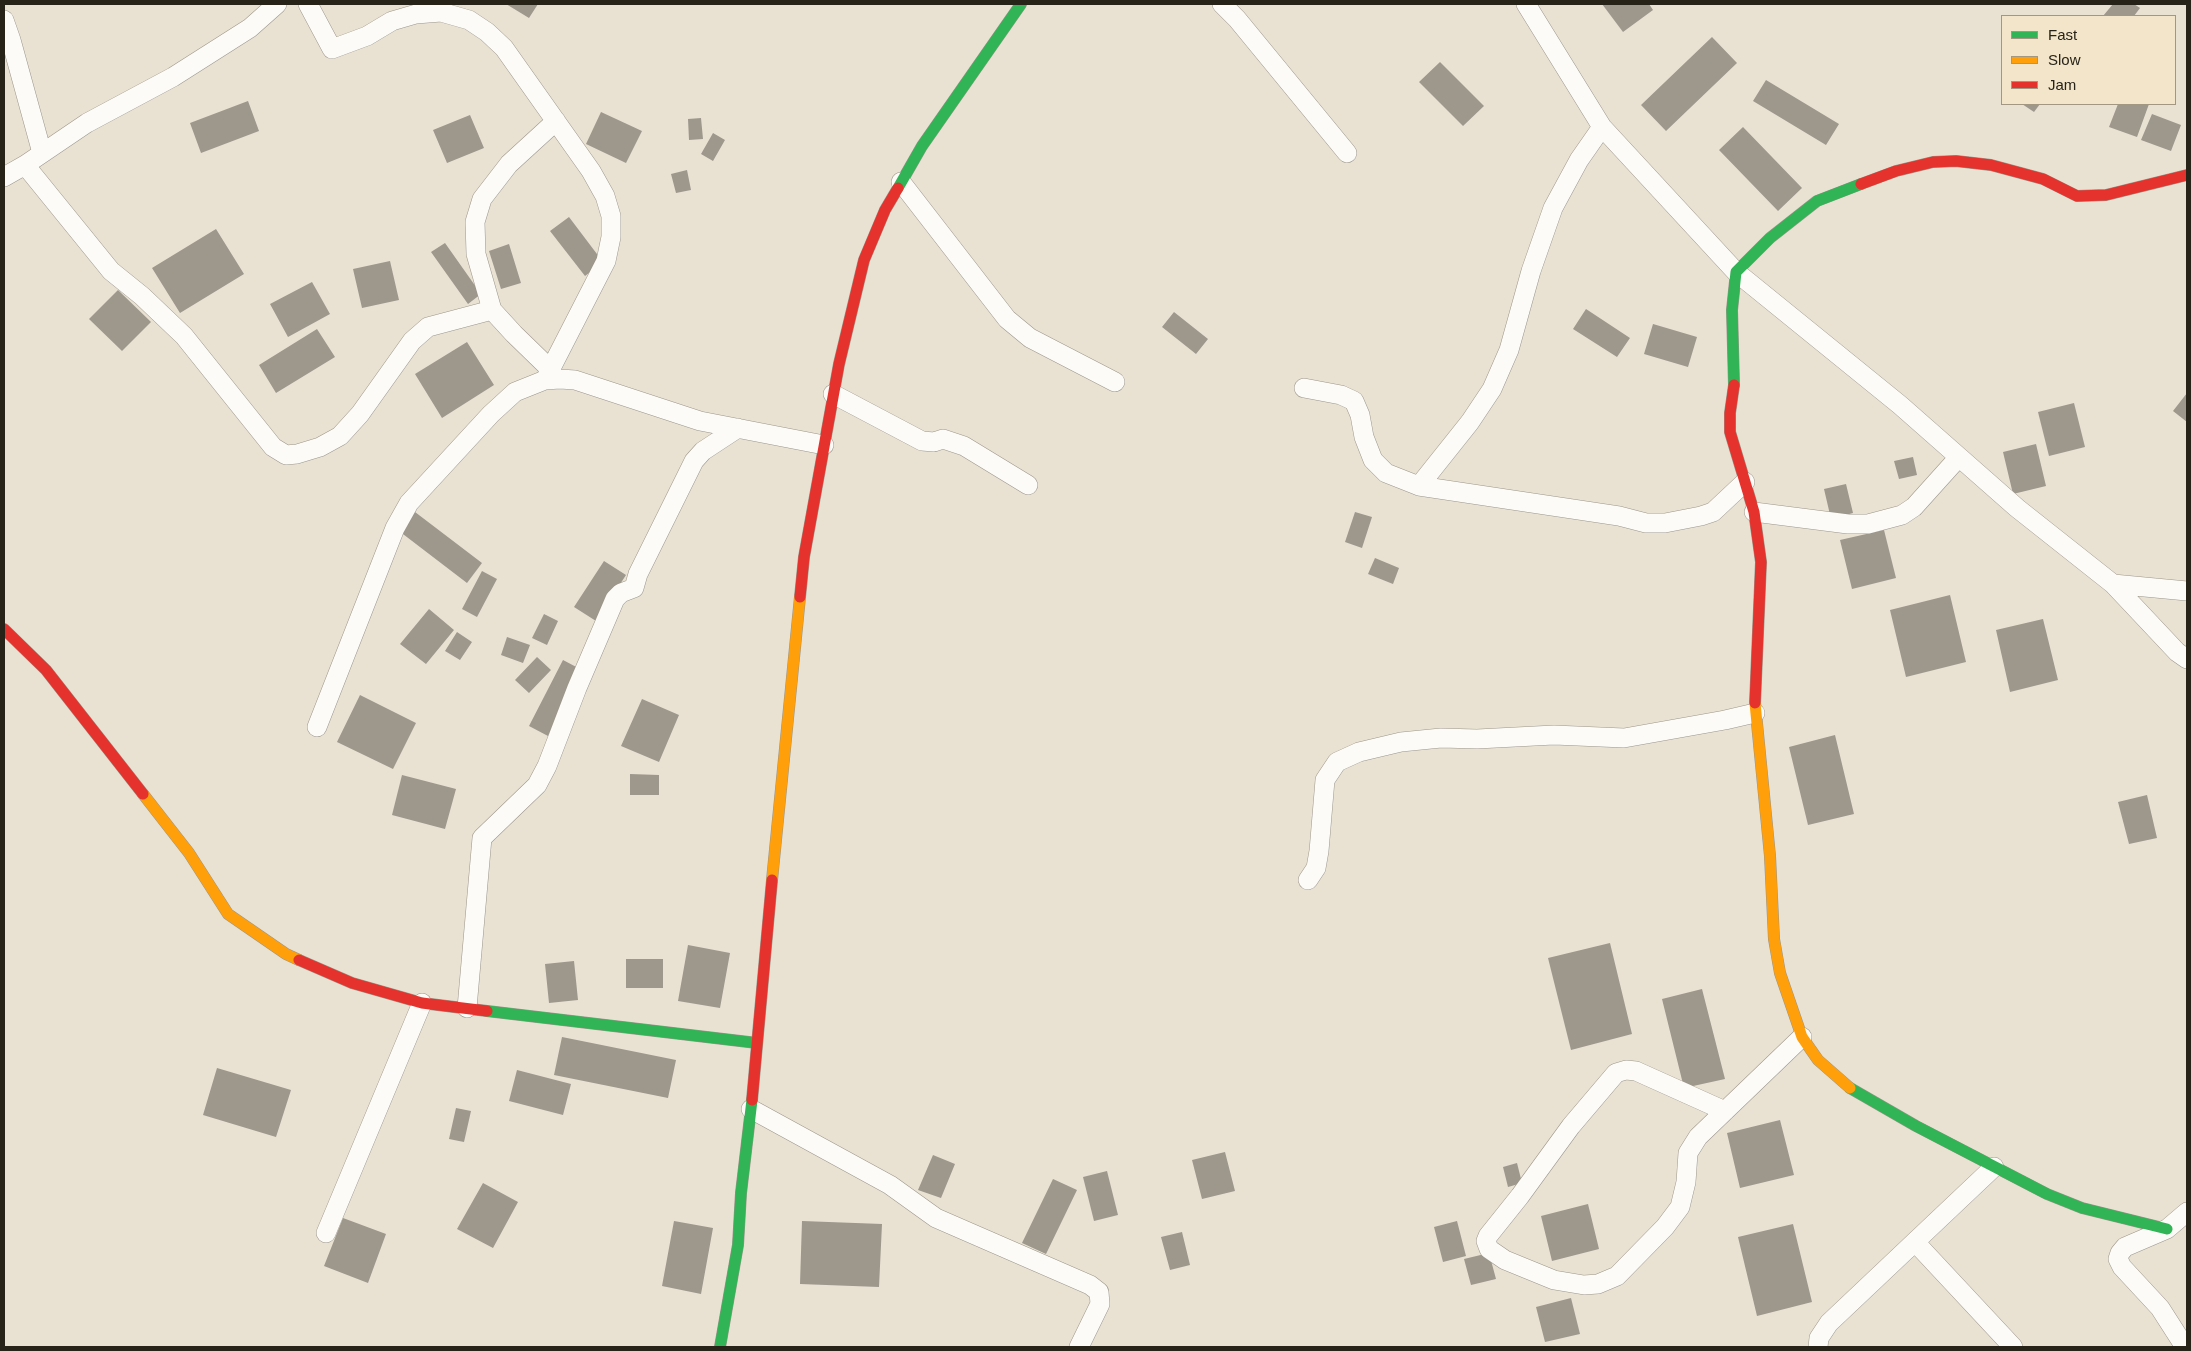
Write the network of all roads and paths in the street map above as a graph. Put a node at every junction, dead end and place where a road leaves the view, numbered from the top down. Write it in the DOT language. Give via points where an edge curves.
graph roads {
  1 [pos="278,4"];
  2 [pos="308,4"];
  3 [pos="1021,4"];
  4 [pos="1222,4"];
  5 [pos="1526,4"];
  6 [pos="4,20"];
  7 [pos="556,121"];
  8 [pos="1602,127"];
  9 [pos="42,153"];
  10 [pos="1347,153"];
  11 [pos="25,165"];
  12 [pos="2187,175"];
  13 [pos="4,177"];
  14 [pos="901,182"];
  15 [pos="1736,272"];
  16 [pos="492,310"];
  17 [pos="548,374"];
  18 [pos="1115,382"];
  19 [pos="1304,388"];
  20 [pos="833,394"];
  21 [pos="738,428"];
  22 [pos="824,445"];
  23 [pos="1959,457"];
  24 [pos="1745,482"];
  25 [pos="1028,485"];
  26 [pos="1419,486"];
  27 [pos="1754,512"];
  28 [pos="2113,584"];
  29 [pos="2187,591"];
  30 [pos="4,629"];
  31 [pos="2184,653"];
  32 [pos="1755,712"];
  33 [pos="317,727"];
  34 [pos="1308,880"];
  35 [pos="422,1003"];
  36 [pos="467,1008"];
  37 [pos="1802,1037"];
  38 [pos="757,1043"];
  39 [pos="751,1110"];
  40 [pos="1726,1111"];
  41 [pos="1994,1167"];
  42 [pos="2187,1212"];
  43 [pos="2167,1229"];
  44 [pos="326,1233"];
  45 [pos="1914,1242"];
  46 [pos="720,1347"];
  47 [pos="1079,1347"];
  48 [pos="1818,1347"];
  49 [pos="2013,1347"];
  50 [pos="2185,1347"];
  1 -- 9 [label="street" via="250,28 173,77 87,123"];
  2 -- 7 [label="street" via="332,49 367,36 392,20 416,14 441,12 469,20 504,48"];
  3 -- 14 [label="street" via="922,146"];
  4 -- 10 [label="street"];
  5 -- 8 [label="street"];
  6 -- 9 [label="street"];
  7 -- 16 [label="street" via="509,164 482,199 475,222 476,254"];
  7 -- 17 [label="street" via="605,196 611,216 611,237 606,261"];
  8 -- 15 [label="street"];
  8 -- 26 [label="street" via="1579,160 1554,208 1531,272 1509,350 1492,389"];
  9 -- 11 [label="street"];
  11 -- 13 [label="street"];
  11 -- 16 [label="street" via="111,271 184,336 273,447 286,455 320,447 340,436 360,414 412,341 428,327"];
  12 -- 15 [label="street" via="2106,196 2077,196 2043,179 1992,165 1933,162 1896,171 1817,201 1770,238"];
  14 -- 18 [label="street" via="1007,319 1030,338"];
  14 -- 20 [label="street" via="864,260"];
  15 -- 23 [label="street"];
  15 -- 24 [label="street" via="1732,310 1735,378 1730,432"];
  16 -- 17 [label="street"];
  17 -- 21 [label="street" via="700,421"];
  17 -- 33 [label="street" via="515,392 491,414 409,503 395,528"];
  19 -- 26 [label="street" via="1341,395 1354,401 1373,460 1386,473"];
  20 -- 22 [label="street"];
  20 -- 25 [label="street" via="922,441 943,440 964,446"];
  21 -- 22 [label="street"];
  21 -- 36 [label="street" via="703,451 694,461 634,588 615,599 537,784 482,838"];
  22 -- 38 [label="street" via="804,557"];
  23 -- 27 [label="street" via="1914,507 1894,518 1868,524 1848,524"];
  23 -- 28 [label="street"];
  24 -- 26 [label="street" via="1714,512 1665,523"];
  24 -- 27 [label="street"];
  27 -- 32 [label="street" via="1761,562"];
  28 -- 29 [label="street"];
  28 -- 31 [label="street"];
  30 -- 35 [label="street" via="46,670 189,853 228,914 286,954 352,983"];
  32 -- 34 [label="street" via="1624,738 1441,738 1401,742 1359,752 1337,762 1325,780 1319,851 1316,868"];
  32 -- 37 [label="street" via="1770,856 1774,939 1780,973"];
  35 -- 36 [label="street"];
  35 -- 44 [label="street"];
  36 -- 38 [label="street"];
  37 -- 40 [label="street"];
  37 -- 41 [label="street" via="1818,1060 1848,1087"];
  38 -- 39 [label="street"];
  39 -- 46 [label="street" via="738,1244"];
  39 -- 47 [label="street" via="890,1185 936,1218 1090,1285 1099,1292 1100,1304"];
  40 -- 40 [label="street" via="1636,1071 1616,1073 1571,1126 1488,1236 1489,1249 1505,1260 1554,1280 1584,1285 1598,1284 1617,1276 1680,1207 1688,1154 1698,1137"];
  41 -- 43 [label="street" via="2082,1208"];
  41 -- 45 [label="street"];
  42 -- 43 [label="street"];
  43 -- 50 [label="street" via="2125,1248 2118,1259 2160,1308"];
  45 -- 48 [label="street" via="1829,1323 1819,1338"];
  45 -- 49 [label="street"];
}
